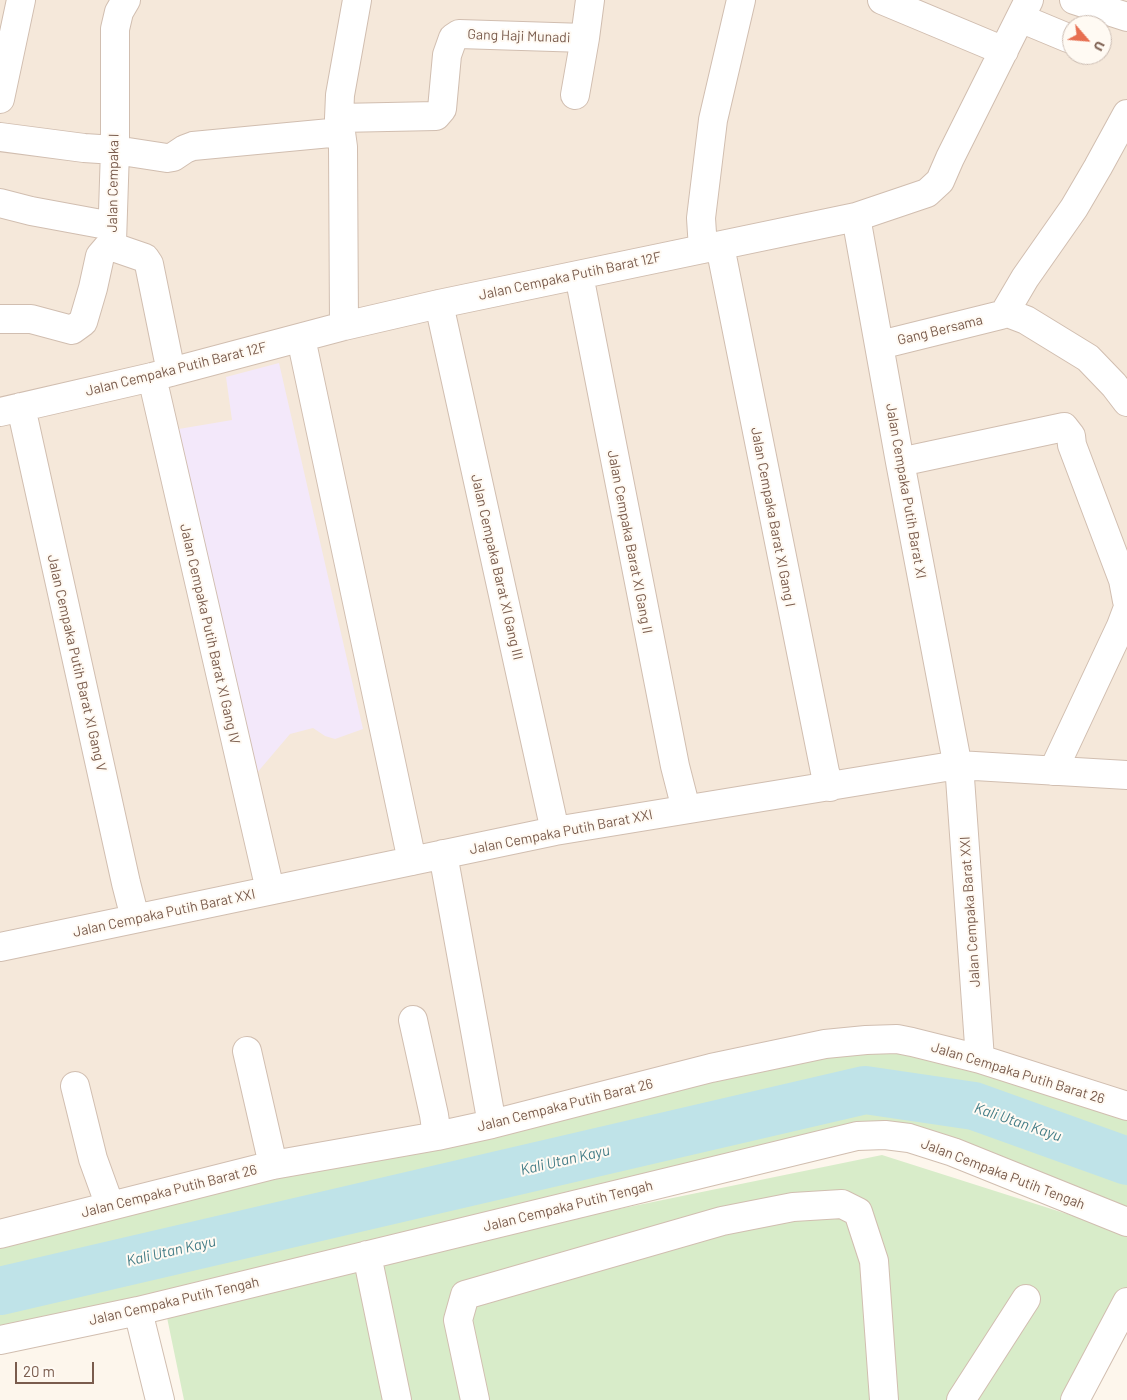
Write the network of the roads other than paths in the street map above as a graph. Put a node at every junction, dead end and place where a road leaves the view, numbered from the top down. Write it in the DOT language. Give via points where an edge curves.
graph roads {
  1 [pos="21,0"];
  2 [pos="126,0"];
  3 [pos="357,0"];
  4 [pos="590,0"];
  5 [pos="741,0"];
  6 [pos="882,0"];
  7 [pos="1074,0"];
  8 [pos="1024,9"];
  9 [pos="1127,17"];
  10 [pos="1062,34"];
  11 [pos="585,38"];
  12 [pos="1004,51"];
  13 [pos="575,95"];
  14 [pos="0,99"];
  15 [pos="1127,114"];
  16 [pos="340,125"];
  17 [pos="0,136"];
  18 [pos="115,150"];
  19 [pos="0,203"];
  20 [pos="856,217"];
  21 [pos="112,234"];
  22 [pos="711,247"];
  23 [pos="579,275"];
  24 [pos="438,304"];
  25 [pos="1003,313"];
  26 [pos="0,319"];
  27 [pos="344,326"];
  28 [pos="301,338"];
  29 [pos="880,344"];
  30 [pos="161,374"];
  31 [pos="1127,402"];
  32 [pos="10,410"];
  33 [pos="900,462"];
  34 [pos="1127,601"];
  35 [pos="1127,610"];
  36 [pos="958,765"];
  37 [pos="1053,771"];
  38 [pos="1127,775"];
  39 [pos="830,787"];
  40 [pos="686,809"];
  41 [pos="555,831"];
  42 [pos="443,854"];
  43 [pos="412,860"];
  44 [pos="270,890"];
  45 [pos="136,918"];
  46 [pos="0,947"];
  47 [pos="413,1020"];
  48 [pos="247,1051"];
  49 [pos="980,1059"];
  50 [pos="75,1086"];
  51 [pos="1127,1106"];
  52 [pos="492,1124"];
  53 [pos="437,1136"];
  54 [pos="273,1165"];
  55 [pos="110,1206"];
  56 [pos="1127,1222"];
  57 [pos="0,1234"];
  58 [pos="367,1255"];
  59 [pos="1026,1299"];
  60 [pos="1127,1302"];
  61 [pos="138,1311"];
  62 [pos="0,1340"];
  63 [pos="160,1400"];
  64 [pos="397,1400"];
  65 [pos="475,1400"];
  66 [pos="884,1400"];
  67 [pos="961,1400"];
  68 [pos="1074,1400"];
  1 -- 14 [label="street"];
  2 -- 18 [label="street, Jalan Cempaka I" via="115,29"];
  3 -- 16 [label="street" via="340,95"];
  4 -- 11 [label="street, Gang Haji Munadi"];
  5 -- 22 [label="street, Jalan Cempaka Barat XI Gang I" via="713,120 700,218"];
  6 -- 12 [label="street"];
  7 -- 9 [label="street"];
  8 -- 10 [label="street"];
  8 -- 12 [label="street, Jalan Cempaka Putih Barat 12F"];
  11 -- 13 [label="street, Gang Haji Munadi"];
  11 -- 16 [label="street, Gang Haji Munadi" via="459,34 453,38 448,55 442,109 436,116"];
  12 -- 20 [label="street, Jalan Cempaka Putih Barat 12F" via="940,181 927,193"];
  15 -- 25 [label="street" via="1074,208"];
  16 -- 18 [label="street" via="193,146 167,158"];
  16 -- 27 [label="street" via="343,147"];
  17 -- 18 [label="street"];
  18 -- 21 [label="street, Jalan Cempaka I"];
  19 -- 21 [label="street"];
  20 -- 22 [label="street, Jalan Cempaka Putih Barat 12F"];
  20 -- 29 [label="street, Jalan Cempaka Putih Barat XI"];
  21 -- 26 [label="street" via="100,256 83,322 72,330 31,320"];
  21 -- 30 [label="street, Jalan Cempaka I" via="116,248 145,258 149,264"];
  22 -- 23 [label="street, Jalan Cempaka Putih Barat 12F"];
  22 -- 39 [label="street, Jalan Cempaka Barat XI Gang I"];
  23 -- 24 [label="street, Jalan Cempaka Putih Barat 12F"];
  23 -- 40 [label="street, Jalan Cempaka Barat XI Gang II"];
  24 -- 27 [label="street, Jalan Cempaka Putih Barat 12F"];
  24 -- 41 [label="street, Jalan Cempaka Barat XI Gang III"];
  25 -- 29 [label="street, Gang Bersama"];
  25 -- 31 [label="street" via="1026,320 1088,358"];
  27 -- 28 [label="street, Jalan Cempaka Putih Barat 12F"];
  28 -- 30 [label="street, Jalan Cempaka Putih Barat 12F"];
  28 -- 43 [label="street"];
  29 -- 33 [label="street, Jalan Cempaka Putih Barat XI"];
  30 -- 32 [label="street, Jalan Cempaka Putih Barat 12F"];
  30 -- 44 [label="street, Jalan Cempaka Putih Barat XI Gang IV"];
  32 -- 45 [label="street, Jalan Cempaka Putih Barat XI Gang V"];
  33 -- 34 [label="street" via="1064,427 1072,436 1072,445 1123,580"];
  33 -- 36 [label="street, Jalan Cempaka Putih Barat XI"];
  35 -- 37 [label="street"];
  36 -- 37 [label="street, Jalan Cempaka Putih Barat XXI"];
  36 -- 39 [label="street, Jalan Cempaka Putih Barat XXI"];
  36 -- 49 [label="street, Jalan Cempaka Barat XXI"];
  37 -- 38 [label="street, Jalan Cempaka Putih Barat XXI"];
  39 -- 40 [label="street, Jalan Cempaka Putih Barat XXI"];
  40 -- 41 [label="street, Jalan Cempaka Putih Barat XXI"];
  41 -- 42 [label="street, Jalan Cempaka Putih Barat XXI"];
  42 -- 43 [label="street, Jalan Cempaka Putih Barat XXI"];
  42 -- 52 [label="street"];
  43 -- 44 [label="street, Jalan Cempaka Putih Barat XXI"];
  44 -- 45 [label="street, Jalan Cempaka Putih Barat XXI"];
  45 -- 46 [label="street, Jalan Cempaka Putih Barat XXI"];
  47 -- 53 [label="street"];
  48 -- 54 [label="street"];
  49 -- 51 [label="street, Jalan Cempaka Putih Barat 26"];
  49 -- 52 [label="street, Jalan Cempaka Putih Barat 26" via="897,1040 825,1044 711,1068"];
  50 -- 55 [label="street" via="93,1159"];
  52 -- 53 [label="street, Jalan Cempaka Putih Barat 26"];
  53 -- 54 [label="street, Jalan Cempaka Putih Barat 26"];
  54 -- 55 [label="street, Jalan Cempaka Putih Barat 26"];
  55 -- 57 [label="street, Jalan Cempaka Putih Barat 26"];
  56 -- 58 [label="street, Jalan Cempaka Putih Tengah" via="952,1152 885,1134 857,1136"];
  58 -- 61 [label="street, Jalan Cempaka Putih Tengah"];
  58 -- 64 [label="street"];
  59 -- 67 [label="street"];
  60 -- 68 [label="street"];
  61 -- 62 [label="street, Jalan Cempaka Putih Tengah"];
  61 -- 63 [label="street"];
  65 -- 66 [label="street" via="458,1320 465,1295 722,1221 793,1207 842,1204 858,1212 874,1261"];
}
